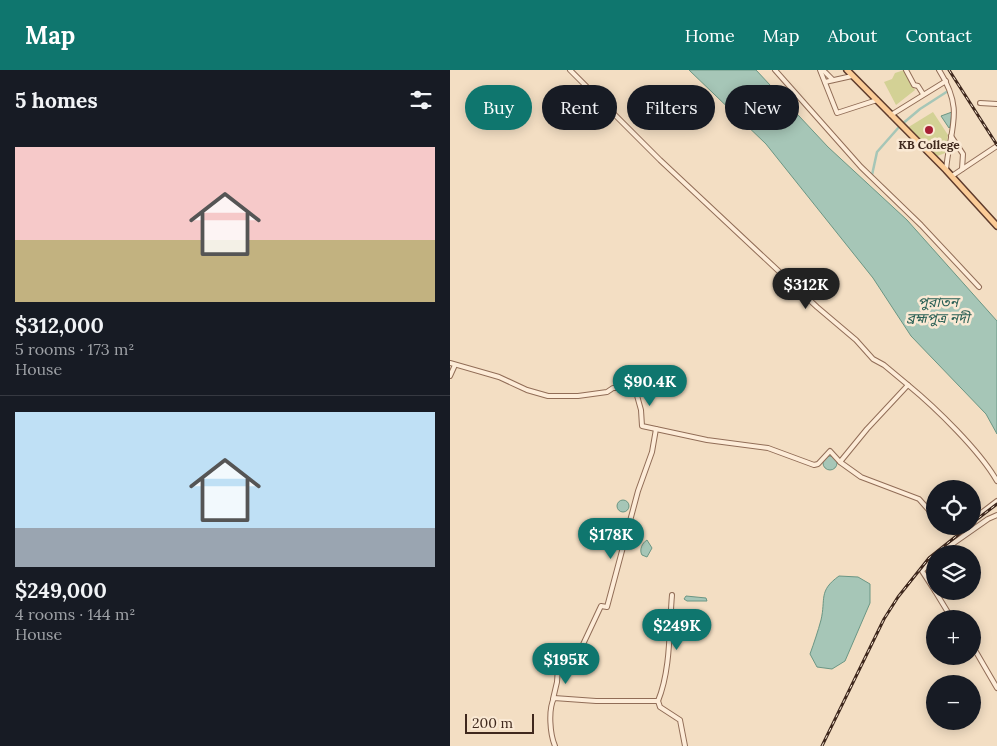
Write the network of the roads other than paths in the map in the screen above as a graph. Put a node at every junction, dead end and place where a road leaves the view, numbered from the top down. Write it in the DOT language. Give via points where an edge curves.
graph roads {
  1 [pos="570,70"];
  2 [pos="774,70"];
  3 [pos="823,70"];
  4 [pos="847,70"];
  5 [pos="906,70"];
  6 [pos="939,70"];
  7 [pos="852,76"];
  8 [pos="832,80"];
  9 [pos="946,81"];
  10 [pos="825,82"];
  11 [pos="924,94"];
  12 [pos="877,100"];
  13 [pos="980,103"];
  14 [pos="997,104"];
  15 [pos="891,115"];
  16 [pos="951,136"];
  17 [pos="997,146"];
  18 [pos="962,169"];
  19 [pos="946,170"];
  20 [pos="952,176"];
  21 [pos="997,226"];
  22 [pos="979,287"];
  23 [pos="452,364"];
  24 [pos="450,376"];
  25 [pos="908,385"];
  26 [pos="656,429"];
  27 [pos="840,462"];
  28 [pos="997,481"];
  29 [pos="997,501"];
  30 [pos="926,507"];
  31 [pos="981,513"];
  32 [pos="997,516"];
  33 [pos="950,545"];
  34 [pos="926,567"];
  35 [pos="926,577"];
  36 [pos="672,595"];
  37 [pos="669,638"];
  38 [pos="681,638"];
  39 [pos="981,660"];
  40 [pos="997,688"];
  41 [pos="553,699"];
  42 [pos="658,701"];
  43 [pos="556,746"];
  44 [pos="685,746"];
  1 -- 25 [label="street" via="816,307 856,340 873,359"];
  2 -- 22 [label="street" via="861,168 922,225"];
  3 -- 8 [label="street"];
  3 -- 10 [label="street"];
  4 -- 7 [label="main road"];
  5 -- 11 [label="street" via="914,86"];
  6 -- 9 [label="street"];
  7 -- 8 [label="street"];
  7 -- 12 [label="main road"];
  8 -- 10 [label="street"];
  9 -- 11 [label="street"];
  9 -- 16 [label="street" via="953,96 955,112"];
  10 -- 12 [label="street" via="837,113"];
  11 -- 15 [label="street"];
  12 -- 15 [label="main road"];
  13 -- 14 [label="street"];
  15 -- 19 [label="main road"];
  16 -- 18 [label="street" via="963,154"];
  16 -- 19 [label="street"];
  17 -- 18 [label="street"];
  18 -- 20 [label="street"];
  19 -- 20 [label="main road"];
  20 -- 21 [label="main road"];
  23 -- 24 [label="street"];
  23 -- 26 [label="street" via="548,396 578,396 607,392 613,388 632,390 639,401 642,426"];
  25 -- 27 [label="street"];
  25 -- 28 [label="street" via="984,460"];
  26 -- 27 [label="street" via="768,448 816,465 829,451"];
  26 -- 41 [label="street" via="607,607 601,606 594,615 578,655 559,654"];
  27 -- 30 [label="street" via="861,477 919,499"];
  29 -- 31 [label="street"];
  32 -- 33 [label="street" via="988,518"];
  34 -- 35 [label="street" via="922,571"];
  36 -- 37 [label="street"];
  37 -- 38 [label="street"];
  37 -- 42 [label="street"];
  39 -- 40 [label="street"];
  41 -- 42 [label="street"];
  41 -- 43 [label="street" via="552,739"];
  42 -- 44 [label="street" via="660,707 680,720"];
}
